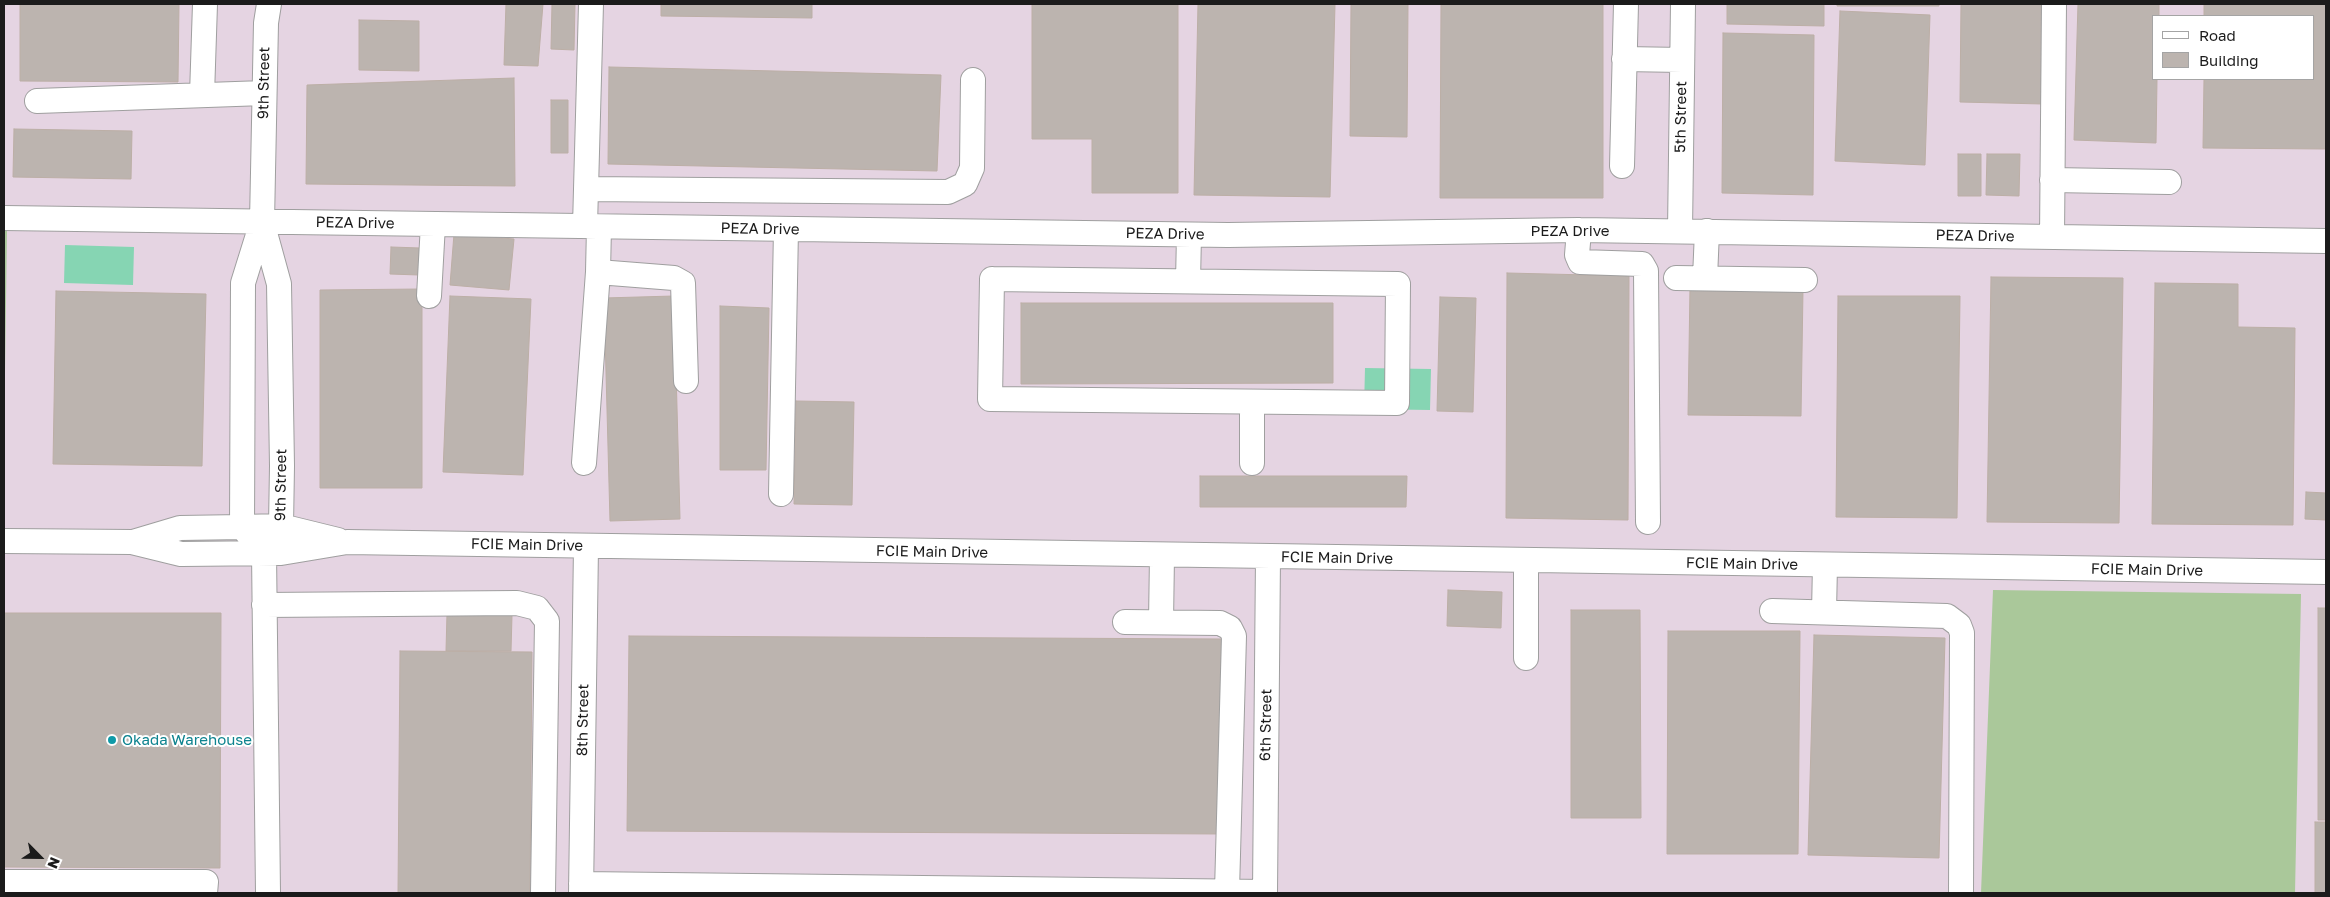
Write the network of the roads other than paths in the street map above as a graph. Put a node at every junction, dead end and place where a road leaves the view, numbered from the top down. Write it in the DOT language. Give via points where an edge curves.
graph roads {
  1 [pos="205,4"];
  2 [pos="269,4"];
  3 [pos="591,4"];
  4 [pos="1626,4"];
  5 [pos="1682,4"];
  6 [pos="2054,4"];
  7 [pos="1624,59"];
  8 [pos="1682,60"];
  9 [pos="973,80"];
  10 [pos="264,94"];
  11 [pos="202,96"];
  12 [pos="37,101"];
  13 [pos="1622,166"];
  14 [pos="2052,180"];
  15 [pos="2169,182"];
  16 [pos="586,190"];
  17 [pos="4,218"];
  18 [pos="262,222"];
  19 [pos="433,224"];
  20 [pos="592,226"];
  21 [pos="786,229"];
  22 [pos="1579,230"];
  23 [pos="1680,231"];
  24 [pos="1707,232"];
  25 [pos="1189,235"];
  26 [pos="2052,237"];
  27 [pos="2326,241"];
  28 [pos="598,272"];
  29 [pos="1676,278"];
  30 [pos="1705,278"];
  31 [pos="1805,280"];
  32 [pos="1188,281"];
  33 [pos="430,296"];
  34 [pos="686,381"];
  35 [pos="1252,402"];
  36 [pos="1252,462"];
  37 [pos="584,463"];
  38 [pos="781,494"];
  39 [pos="1648,522"];
  40 [pos="242,526"];
  41 [pos="281,526"];
  42 [pos="4,541"];
  43 [pos="132,542"];
  44 [pos="348,542"];
  45 [pos="586,546"];
  46 [pos="264,553"];
  47 [pos="1162,556"];
  48 [pos="1268,557"];
  49 [pos="1526,561"];
  50 [pos="1825,565"];
  51 [pos="2326,572"];
  52 [pos="264,605"];
  53 [pos="1772,611"];
  54 [pos="1824,612"];
  55 [pos="1125,622"];
  56 [pos="1161,622"];
  57 [pos="1526,658"];
  58 [pos="4,882"];
  59 [pos="581,888"];
  60 [pos="1227,891"];
  61 [pos="1265,892"];
  62 [pos="206,893"];
  63 [pos="268,893"];
  64 [pos="543,893"];
  65 [pos="1961,893"];
  1 -- 11 [label="street"];
  2 -- 10 [label="street, 9th Street"];
  3 -- 16 [label="street"];
  4 -- 7 [label="street"];
  5 -- 8 [label="street, 5th Street"];
  6 -- 14 [label="street"];
  7 -- 8 [label="street"];
  7 -- 13 [label="street"];
  8 -- 23 [label="street, 5th Street"];
  9 -- 16 [label="street" via="972,168 965,184 948,192"];
  10 -- 11 [label="street"];
  10 -- 18 [label="street, 9th Street"];
  11 -- 12 [label="street"];
  14 -- 15 [label="street"];
  14 -- 26 [label="street"];
  16 -- 20 [label="street"];
  17 -- 18 [label="street, PEZA Drive"];
  18 -- 19 [label="street, PEZA Drive"];
  18 -- 40 [label="street, 9th Street" via="243,283"];
  18 -- 41 [label="street, 9th Street" via="279,284"];
  19 -- 20 [label="street, PEZA Drive"];
  19 -- 33 [label="street"];
  20 -- 21 [label="street, PEZA Drive"];
  20 -- 28 [label="street"];
  21 -- 25 [label="street, PEZA Drive"];
  21 -- 38 [label="street"];
  22 -- 23 [label="street, PEZA Drive"];
  22 -- 25 [label="street, PEZA Drive"];
  22 -- 39 [label="street" via="1580,262 1642,264 1646,271"];
  23 -- 24 [label="street, PEZA Drive"];
  24 -- 26 [label="street, PEZA Drive"];
  24 -- 30 [label="street"];
  25 -- 32 [label="street"];
  26 -- 27 [label="street, PEZA Drive"];
  28 -- 34 [label="street" via="674,278 683,283"];
  28 -- 37 [label="street"];
  29 -- 30 [label="street"];
  30 -- 31 [label="street"];
  32 -- 35 [label="street" via="1398,284 1397,404"];
  32 -- 35 [label="street" via="992,279 990,399"];
  35 -- 36 [label="street"];
  40 -- 41 [label="street, FCIE Main Drive"];
  40 -- 43 [label="street, FCIE Main Drive" via="180,528"];
  40 -- 46 [label="street"];
  41 -- 44 [label="street, FCIE Main Drive"];
  41 -- 46 [label="street, 9th Street"];
  42 -- 43 [label="street, FCIE Main Drive"];
  43 -- 46 [label="street, FCIE Main Drive" via="182,554"];
  44 -- 45 [label="street, FCIE Main Drive"];
  44 -- 46 [label="street, FCIE Main Drive"];
  45 -- 47 [label="street, FCIE Main Drive"];
  45 -- 59 [label="street, 8th Street"];
  46 -- 52 [label="street"];
  47 -- 48 [label="street, FCIE Main Drive"];
  47 -- 56 [label="street"];
  48 -- 49 [label="street, FCIE Main Drive"];
  48 -- 61 [label="street, 6th Street"];
  49 -- 50 [label="street, FCIE Main Drive"];
  49 -- 57 [label="street"];
  50 -- 51 [label="street, FCIE Main Drive"];
  50 -- 54 [label="street"];
  52 -- 63 [label="street"];
  52 -- 64 [label="street" via="517,603 537,608 547,621"];
  53 -- 54 [label="street"];
  54 -- 65 [label="street" via="1947,616 1959,625 1962,633"];
  55 -- 56 [label="street"];
  56 -- 60 [label="street" via="1220,624 1230,628 1234,636"];
  58 -- 62 [label="street" via="206,882"];
  59 -- 60 [label="street"];
  60 -- 61 [label="street"];
}
